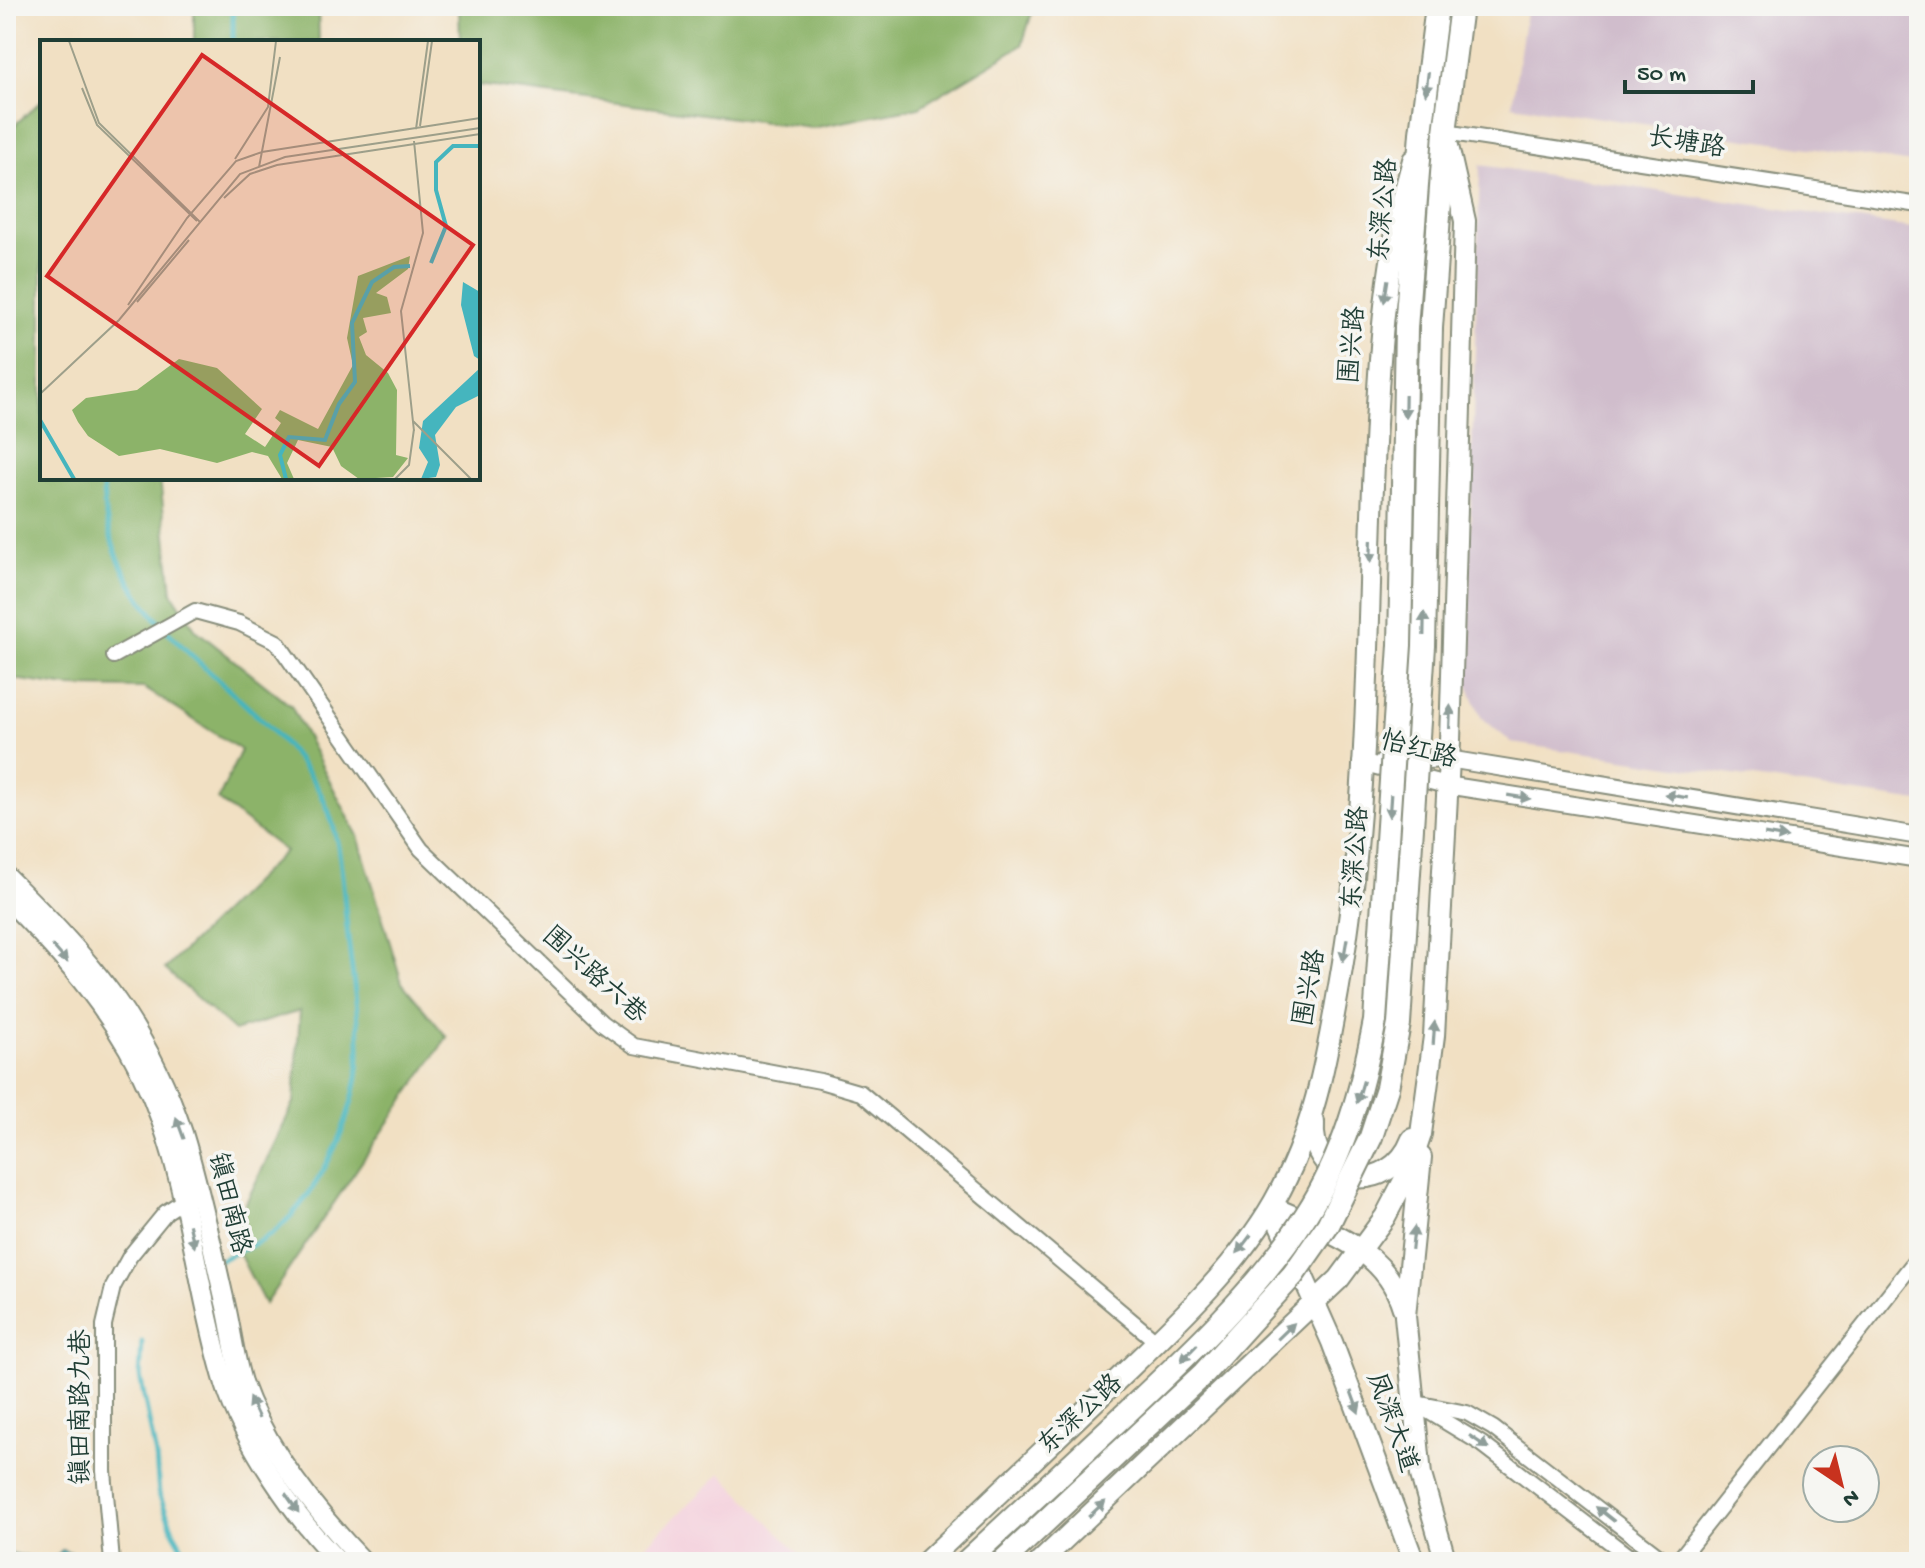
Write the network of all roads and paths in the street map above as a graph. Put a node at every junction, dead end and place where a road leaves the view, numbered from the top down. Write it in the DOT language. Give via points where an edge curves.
graph roads {
  1 [pos="1437,6"];
  2 [pos="1461,6"];
  3 [pos="1445,132"];
  4 [pos="1421,133"];
  5 [pos="1919,205"];
  6 [pos="114,656"];
  7 [pos="1448,759"];
  8 [pos="1361,763"];
  9 [pos="1446,785"];
  10 [pos="1919,836"];
  11 [pos="1919,859"];
  12 [pos="6,876"];
  13 [pos="6,898"];
  14 [pos="1428,1089"];
  15 [pos="1315,1112"];
  16 [pos="191,1196"];
  17 [pos="1272,1207"];
  18 [pos="1362,1249"];
  19 [pos="1919,1256"];
  20 [pos="1315,1303"];
  21 [pos="1405,1316"];
  22 [pos="1157,1342"];
  23 [pos="1411,1402"];
  24 [pos="112,1562"];
  25 [pos="339,1562"];
  26 [pos="364,1562"];
  27 [pos="926,1562"];
  28 [pos="966,1562"];
  29 [pos="1002,1562"];
  30 [pos="1040,1562"];
  31 [pos="1414,1562"];
  32 [pos="1446,1562"];
  33 [pos="1636,1562"];
  34 [pos="1667,1562"];
  35 [pos="1677,1562"];
  1 -- 4 [label="highway, 东深公路, one-way"];
  2 -- 3 [label="highway, 东深公路"];
  3 -- 5 [label="street, 长塘路"];
  7 -- 3 [label="main road, one-way" via="1465,221"];
  29 -- 3 [label="highway, 东深公路, one-way, bridge" via="1204,1373 1293,1275 1328,1225 1371,1137 1387,1088 1399,1024 1424,646 1431,328"];
  4 -- 8 [label="main road, 围兴路, one-way" via="1400,205 1380,327"];
  4 -- 28 [label="highway, 东深公路, one-way, bridge" via="1406,328 1400,645 1375,1021 1349,1128 1307,1213 1255,1281 1187,1356"];
  6 -- 22 [label="street, 围兴路六巷" via="195,611 239,623 277,642 421,849 602,1023 634,1046 861,1093"];
  7 -- 8 [label="street, 怡红路"];
  7 -- 9 [label="main road"];
  10 -- 7 [label="street, 怡红路, one-way"];
  8 -- 9 [label="street, 怡红路"];
  8 -- 15 [label="main road, 围兴路, one-way" via="1349,928"];
  9 -- 11 [label="street, 怡红路, one-way"];
  14 -- 9 [label="main road, one-way"];
  16 -- 12 [label="main road, 镇田南路, one-way" via="166,1090 126,1011 64,932"];
  13 -- 16 [label="main road, 镇田南路, one-way" via="113,1019"];
  14 -- 15 [label="main road" via="1411,1143 1388,1171 1373,1177 1338,1173 1324,1161 1316,1146"];
  14 -- 18 [label="main road" via="1408,1173"];
  21 -- 14 [label="main road, one-way"];
  15 -- 17 [label="main road, 围兴路"];
  16 -- 24 [label="street, 镇田南路九巷" via="166,1212 130,1256 113,1287 104,1325 104,1471"];
  16 -- 25 [label="main road, 镇田南路, one-way" via="226,1386 266,1464"];
  26 -- 16 [label="main road, 镇田南路, one-way" via="278,1456 242,1381 209,1230"];
  17 -- 18 [label="main road"];
  17 -- 20 [label="main road, 凤深大道"];
  17 -- 22 [label="main road, 围兴路, one-way"];
  18 -- 20 [label="main road"];
  18 -- 21 [label="main road" via="1390,1278"];
  19 -- 35 [label="street"];
  30 -- 20 [label="main road, one-way"];
  20 -- 31 [label="main road, 凤深大道, one-way"];
  21 -- 23 [label="main road, 凤深大道"];
  22 -- 27 [label="main road, 围兴路"];
  23 -- 32 [label="main road, 凤深大道" via="1421,1475"];
  23 -- 33 [label="street, one-way" via="1482,1444"];
  34 -- 23 [label="street, one-way" via="1493,1428 1467,1413"];
}
